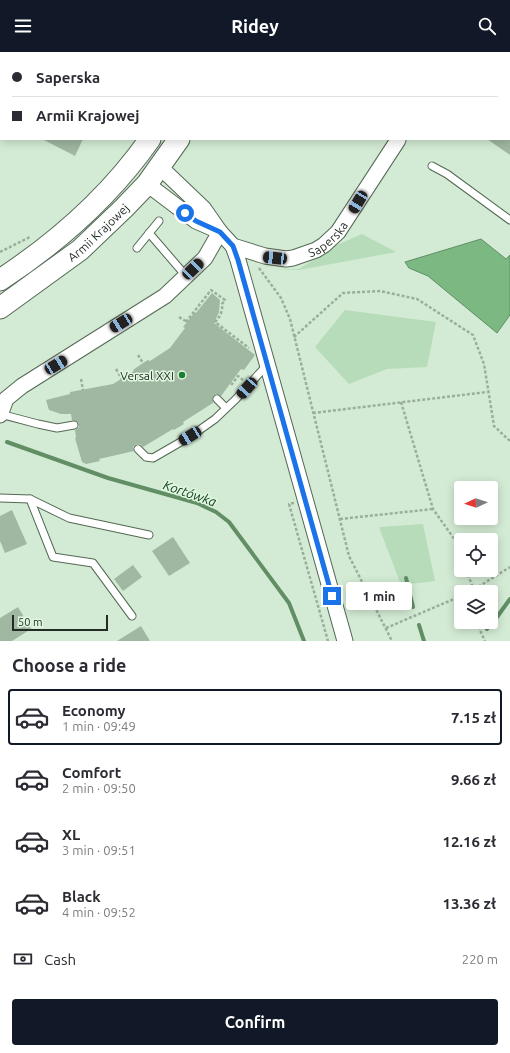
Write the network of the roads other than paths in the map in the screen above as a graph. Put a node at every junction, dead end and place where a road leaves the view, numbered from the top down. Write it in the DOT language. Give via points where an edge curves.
graph roads {
  1 [pos="149,140"];
  2 [pos="178,140"];
  3 [pos="399,140"];
  4 [pos="135,160"];
  5 [pos="432,166"];
  6 [pos="160,167"];
  7 [pos="147,184"];
  8 [pos="510,220"];
  9 [pos="158,221"];
  10 [pos="220,232"];
  11 [pos="149,233"];
  12 [pos="233,246"];
  13 [pos="137,248"];
  14 [pos="186,276"];
  15 [pos="0,280"];
  16 [pos="0,308"];
  17 [pos="267,365"];
  18 [pos="217,399"];
  19 [pos="226,408"];
  20 [pos="0,415"];
  21 [pos="74,425"];
  22 [pos="138,449"];
  23 [pos="0,498"];
  24 [pos="30,499"];
  25 [pos="149,535"];
  26 [pos="132,616"];
  27 [pos="345,641"];
  1 -- 4 [label="main road, Armii Krajowej"];
  2 -- 6 [label="main road, Armii Krajowej"];
  3 -- 12 [label="street, Saperska" via="344,224 324,245 286,259 265,256"];
  4 -- 6 [label="main road"];
  4 -- 7 [label="main road"];
  4 -- 15 [label="main road, Armii Krajowej" via="78,221"];
  5 -- 8 [label="lane"];
  6 -- 7 [label="main road, Armii Krajowej"];
  6 -- 10 [label="street, Saperska" via="204,210"];
  7 -- 10 [label="street, Saperska" via="196,221"];
  7 -- 16 [label="main road, Armii Krajowej" via="80,250"];
  9 -- 11 [label="lane"];
  10 -- 12 [label="street, Saperska"];
  10 -- 14 [label="street" via="205,258"];
  11 -- 13 [label="lane"];
  11 -- 14 [label="lane"];
  12 -- 17 [label="street"];
  14 -- 20 [label="street" via="166,296 22,386 6,399"];
  17 -- 19 [label="lane"];
  17 -- 27 [label="street"];
  18 -- 19 [label="lane"];
  19 -- 22 [label="lane" via="215,419 154,458 146,457"];
  20 -- 21 [label="lane" via="57,428"];
  23 -- 24 [label="lane"];
  24 -- 25 [label="lane" via="69,518"];
  24 -- 26 [label="lane" via="53,557 93,563"];
}
